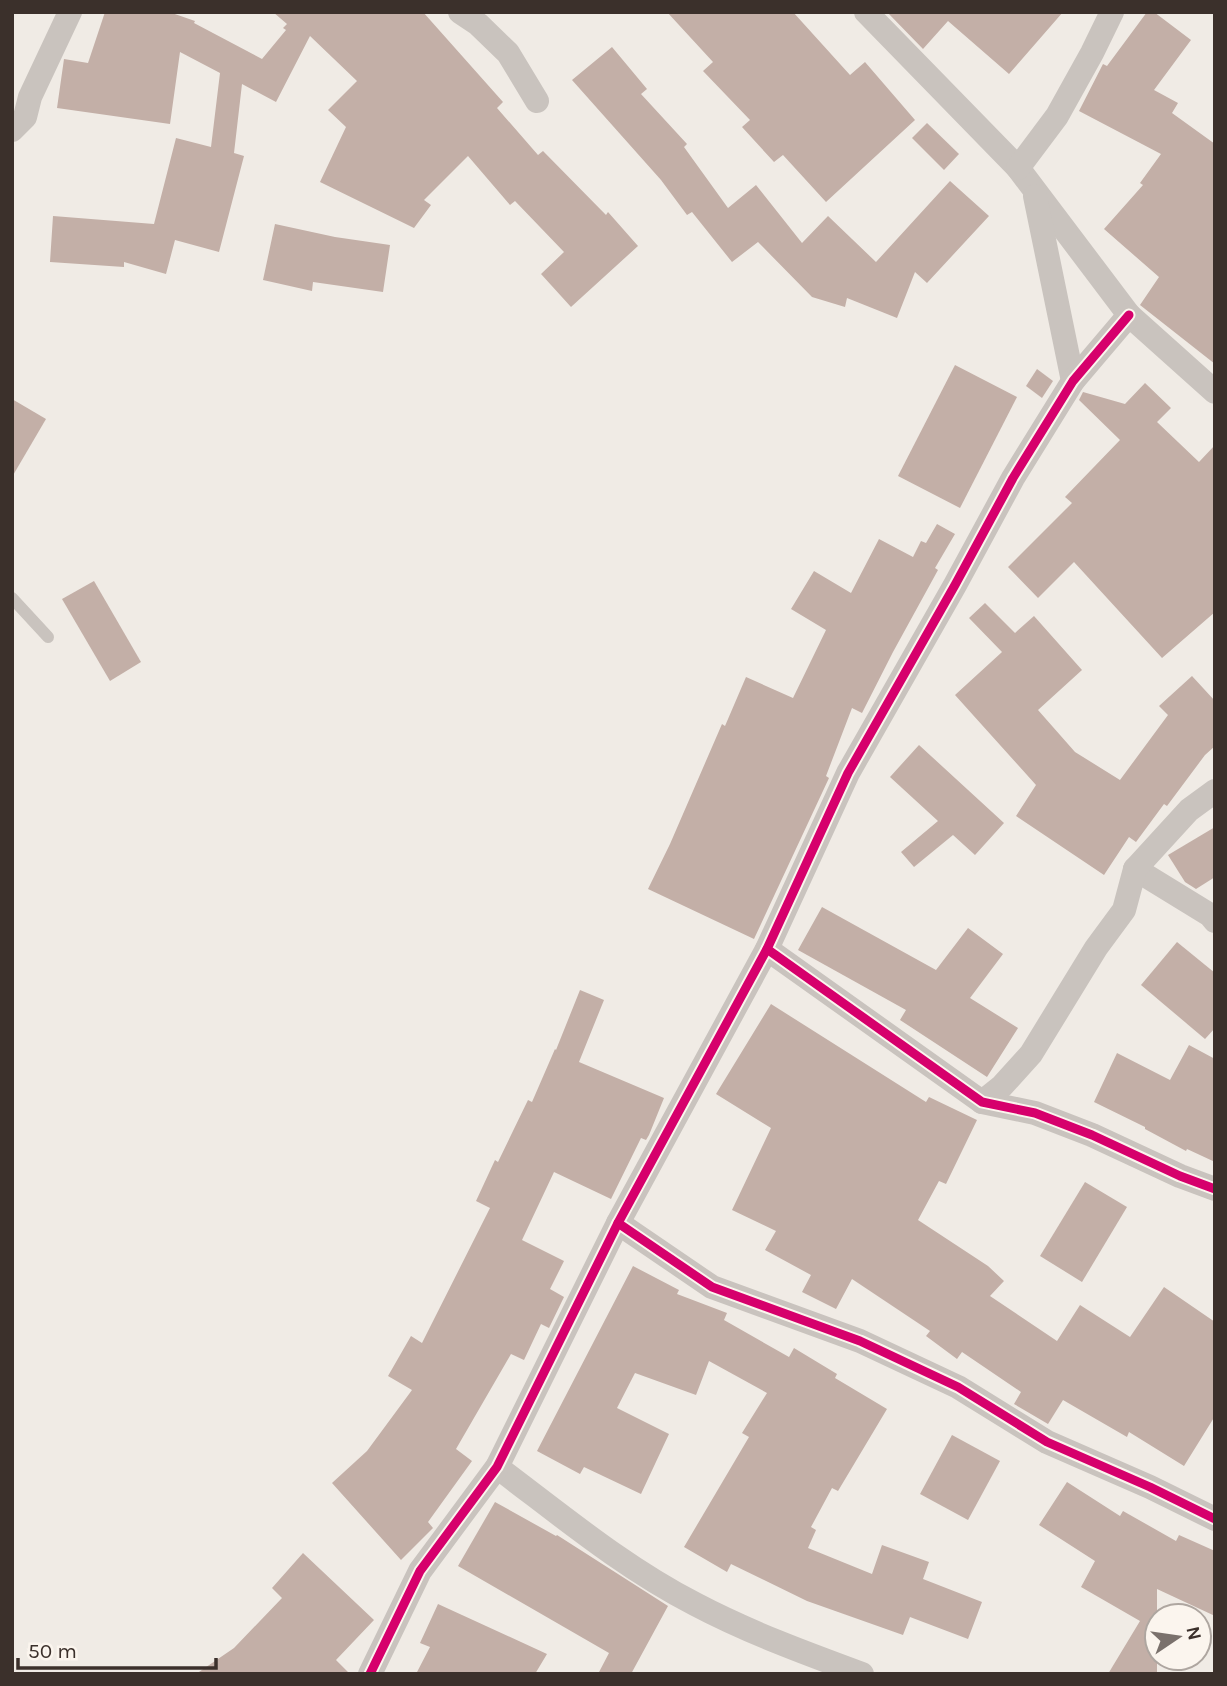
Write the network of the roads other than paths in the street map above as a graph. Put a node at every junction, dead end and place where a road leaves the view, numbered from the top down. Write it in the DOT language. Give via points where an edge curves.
graph roads {
  1 [pos="70,12"];
  2 [pos="460,12"];
  3 [pos="866,12"];
  4 [pos="1112,12"];
  5 [pos="537,101"];
  6 [pos="12,130"];
  7 [pos="1018,168"];
  8 [pos="1034,189"];
  9 [pos="1129,315"];
  10 [pos="1073,381"];
  11 [pos="1215,392"];
  12 [pos="12,598"];
  13 [pos="48,637"];
  14 [pos="1215,791"];
  15 [pos="1135,869"];
  16 [pos="1215,921"];
  17 [pos="767,949"];
  18 [pos="982,1102"];
  19 [pos="1215,1189"];
  20 [pos="618,1223"];
  21 [pos="497,1467"];
  22 [pos="1215,1519"];
  23 [pos="370,1674"];
  24 [pos="862,1674"];
  1 -- 6 [label="street" via="25,117"];
  2 -- 5 [label="street" via="508,53"];
  3 -- 7 [label="street"];
  4 -- 7 [label="street" via="1057,116"];
  7 -- 8 [label="street"];
  8 -- 9 [label="street"];
  8 -- 10 [label="street"];
  9 -- 10 [label="street"];
  9 -- 11 [label="street"];
  10 -- 17 [label="street" via="1013,478 848,773"];
  12 -- 13 [label="lane"];
  14 -- 15 [label="street" via="1189,810"];
  15 -- 16 [label="street"];
  15 -- 18 [label="street" via="1124,910 1031,1054"];
  17 -- 18 [label="street"];
  17 -- 20 [label="street"];
  18 -- 19 [label="street" via="1035,1113"];
  20 -- 21 [label="street"];
  20 -- 22 [label="street" via="712,1287 860,1341 958,1387 1047,1442"];
  21 -- 23 [label="street" via="421,1571"];
  21 -- 24 [label="street" via="612,1554 694,1604"];
}
